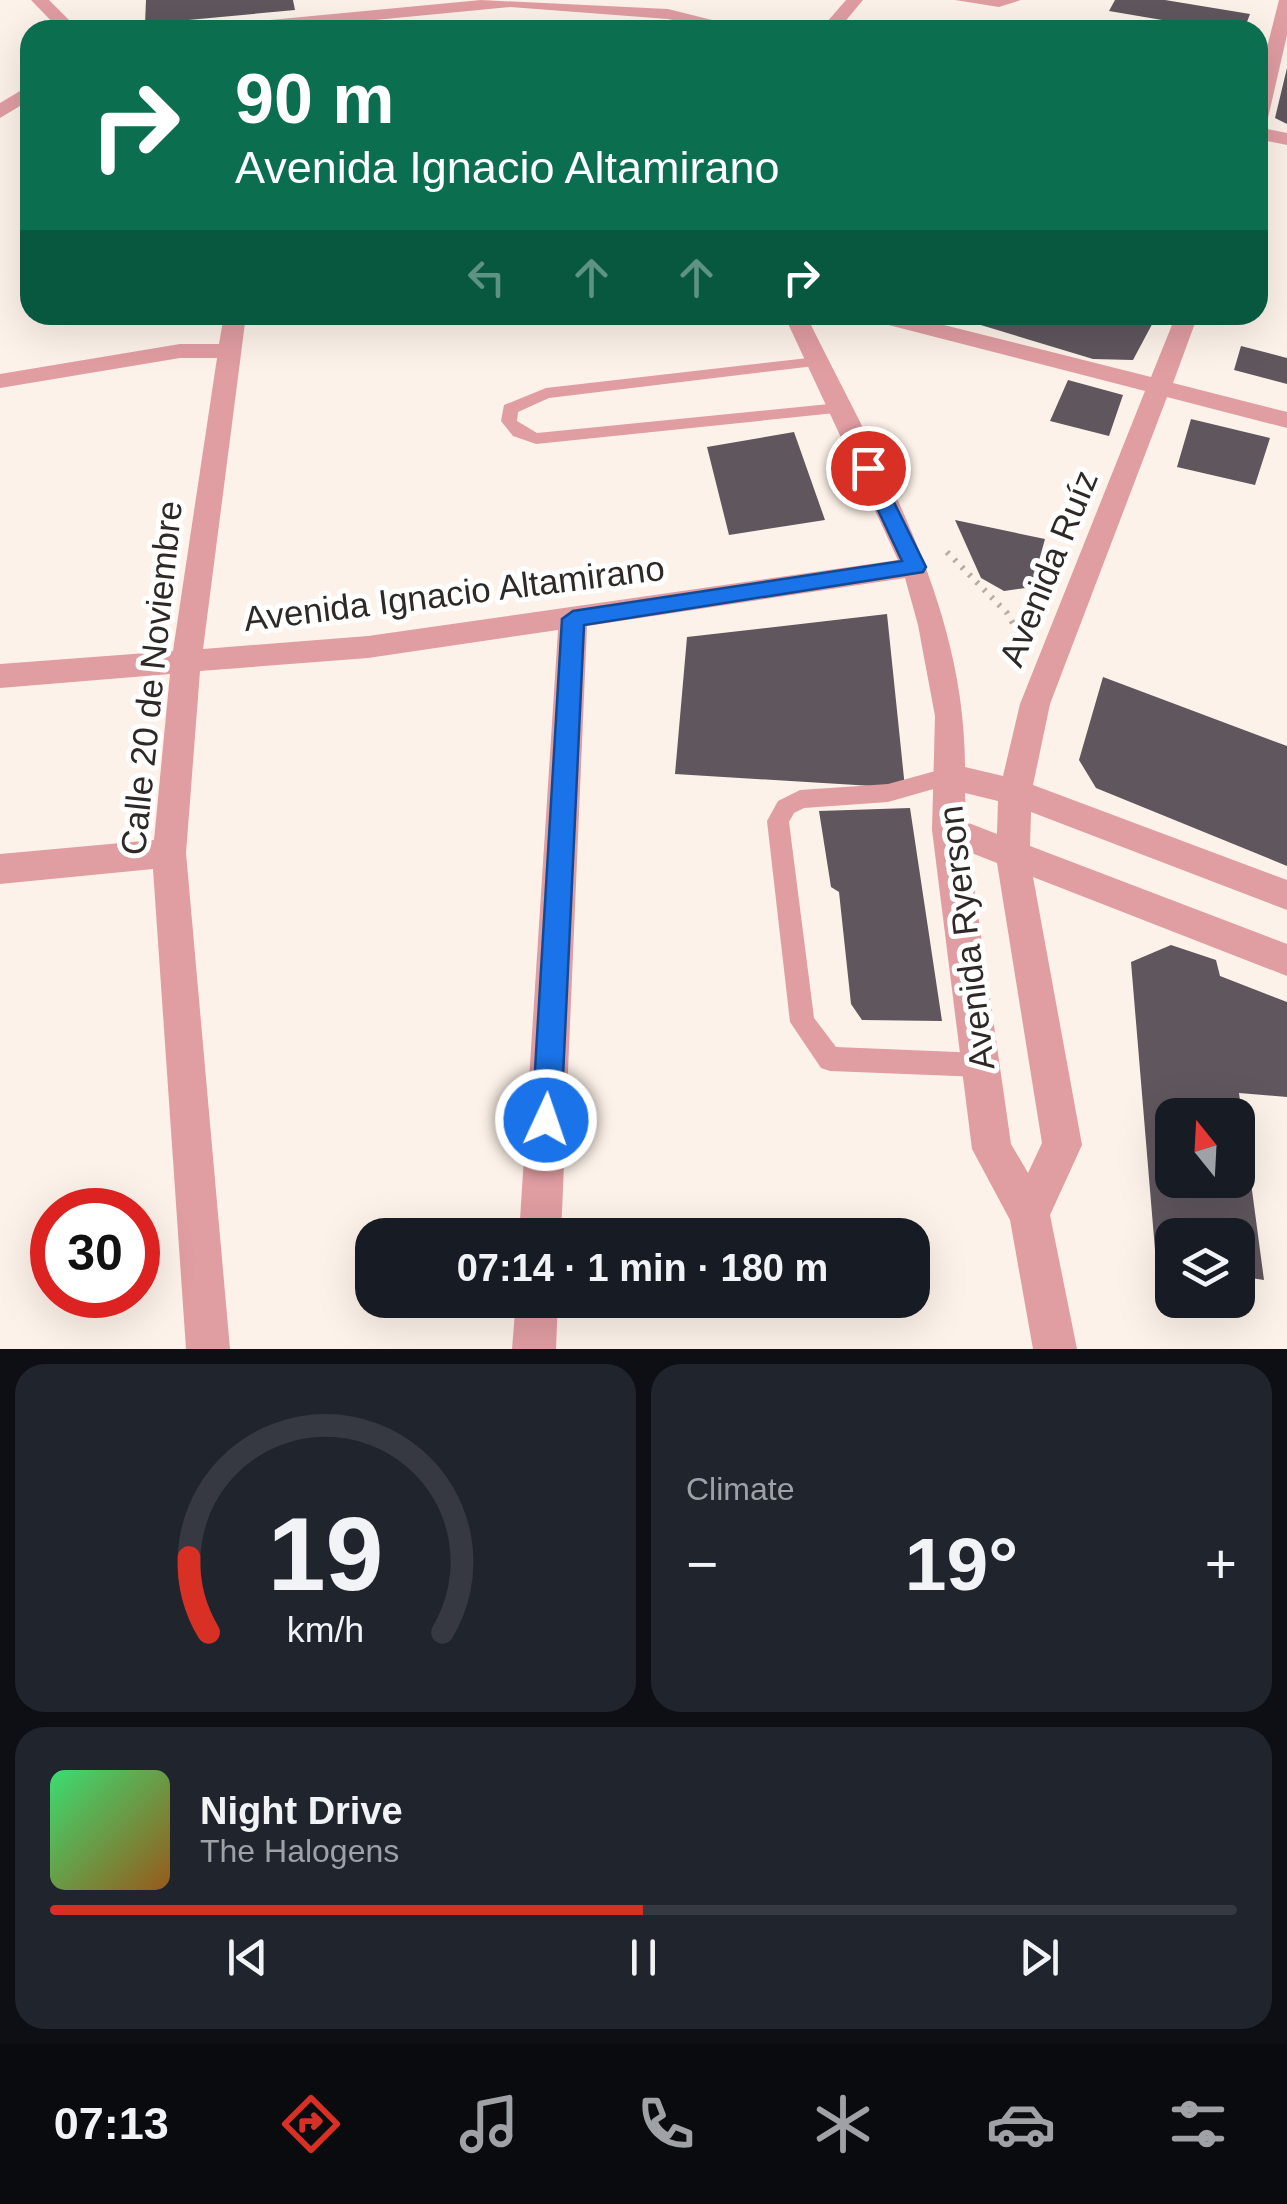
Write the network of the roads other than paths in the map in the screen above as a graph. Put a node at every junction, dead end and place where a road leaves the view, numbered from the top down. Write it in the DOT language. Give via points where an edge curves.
graph roads {
  1 [pos="39,0"];
  2 [pos="534,0"];
  3 [pos="855,0"];
  4 [pos="961,0"];
  5 [pos="1016,0"];
  6 [pos="1287,0"];
  7 [pos="508,3"];
  8 [pos="668,15"];
  9 [pos="60,20"];
  10 [pos="324,20"];
  11 [pos="693,20"];
  12 [pos="838,20"];
  13 [pos="1268,77"];
  14 [pos="233,325"];
  15 [pos="799,325"];
  16 [pos="916,325"];
  17 [pos="1182,325"];
  18 [pos="229,350"];
  19 [pos="817,362"];
  20 [pos="0,381"];
  21 [pos="1160,387"];
  22 [pos="839,408"];
  23 [pos="1287,420"];
  24 [pos="915,567"];
  25 [pos="573,619"];
  26 [pos="186,663"];
  27 [pos="0,676"];
  28 [pos="950,776"];
  29 [pos="1015,792"];
  30 [pos="949,830"];
  31 [pos="170,854"];
  32 [pos="1014,858"];
  33 [pos="0,869"];
  34 [pos="1287,895"];
  35 [pos="1287,960"];
  36 [pos="981,1065"];
  37 [pos="1029,1214"];
  38 [pos="541,1218"];
  39 [pos="536,1318"];
  40 [pos="208,1349"];
  41 [pos="534,1349"];
  42 [pos="1054,1349"];
  1 -- 9 [label="street"];
  2 -- 7 [label="street"];
  3 -- 12 [label="street"];
  4 -- 5 [label="lane"];
  6 -- 13 [label="street"];
  7 -- 8 [label="street"];
  7 -- 10 [label="street"];
  8 -- 11 [label="street"];
  14 -- 18 [label="street, Calle 20 de Noviembre"];
  15 -- 19 [label="street, Avenida Ryerson"];
  16 -- 21 [label="street"];
  17 -- 21 [label="street, Avenida Ruíz"];
  18 -- 20 [label="street" via="180,351"];
  18 -- 26 [label="street, Calle 20 de Noviembre"];
  19 -- 22 [label="street, Avenida Ryerson"];
  19 -- 22 [label="lane" via="546,393 510,409 508,418 520,435 536,440"];
  21 -- 23 [label="street"];
  21 -- 29 [label="street, Avenida Ruíz" via="1035,704"];
  22 -- 24 [label="street, Avenida Ryerson"];
  24 -- 25 [label="street, Avenida Ignacio Altamirano"];
  24 -- 28 [label="street, Avenida Ryerson" via="946,677"];
  25 -- 26 [label="street, Avenida Ignacio Altamirano" via="368,648"];
  25 -- 38 [label="street"];
  26 -- 27 [label="street, Avenida Ignacio Altamirano"];
  26 -- 31 [label="street, Calle 20 de Noviembre"];
  28 -- 29 [label="street"];
  28 -- 30 [label="street, Avenida Ryerson"];
  28 -- 36 [label="lane" via="888,794 800,798 778,821 802,1022 815,1042 830,1059"];
  29 -- 32 [label="street, Avenida Ruíz"];
  29 -- 34 [label="street"];
  30 -- 32 [label="street"];
  30 -- 36 [label="street, Avenida Ryerson"];
  31 -- 33 [label="street"];
  31 -- 40 [label="street, Calle 20 de Noviembre"];
  32 -- 35 [label="street"];
  32 -- 37 [label="street, Avenida Ryerson" via="1062,1145"];
  36 -- 37 [label="street, Avenida Ryerson" via="992,1149"];
  37 -- 42 [label="street"];
  39 -- 41 [label="street"];
}
